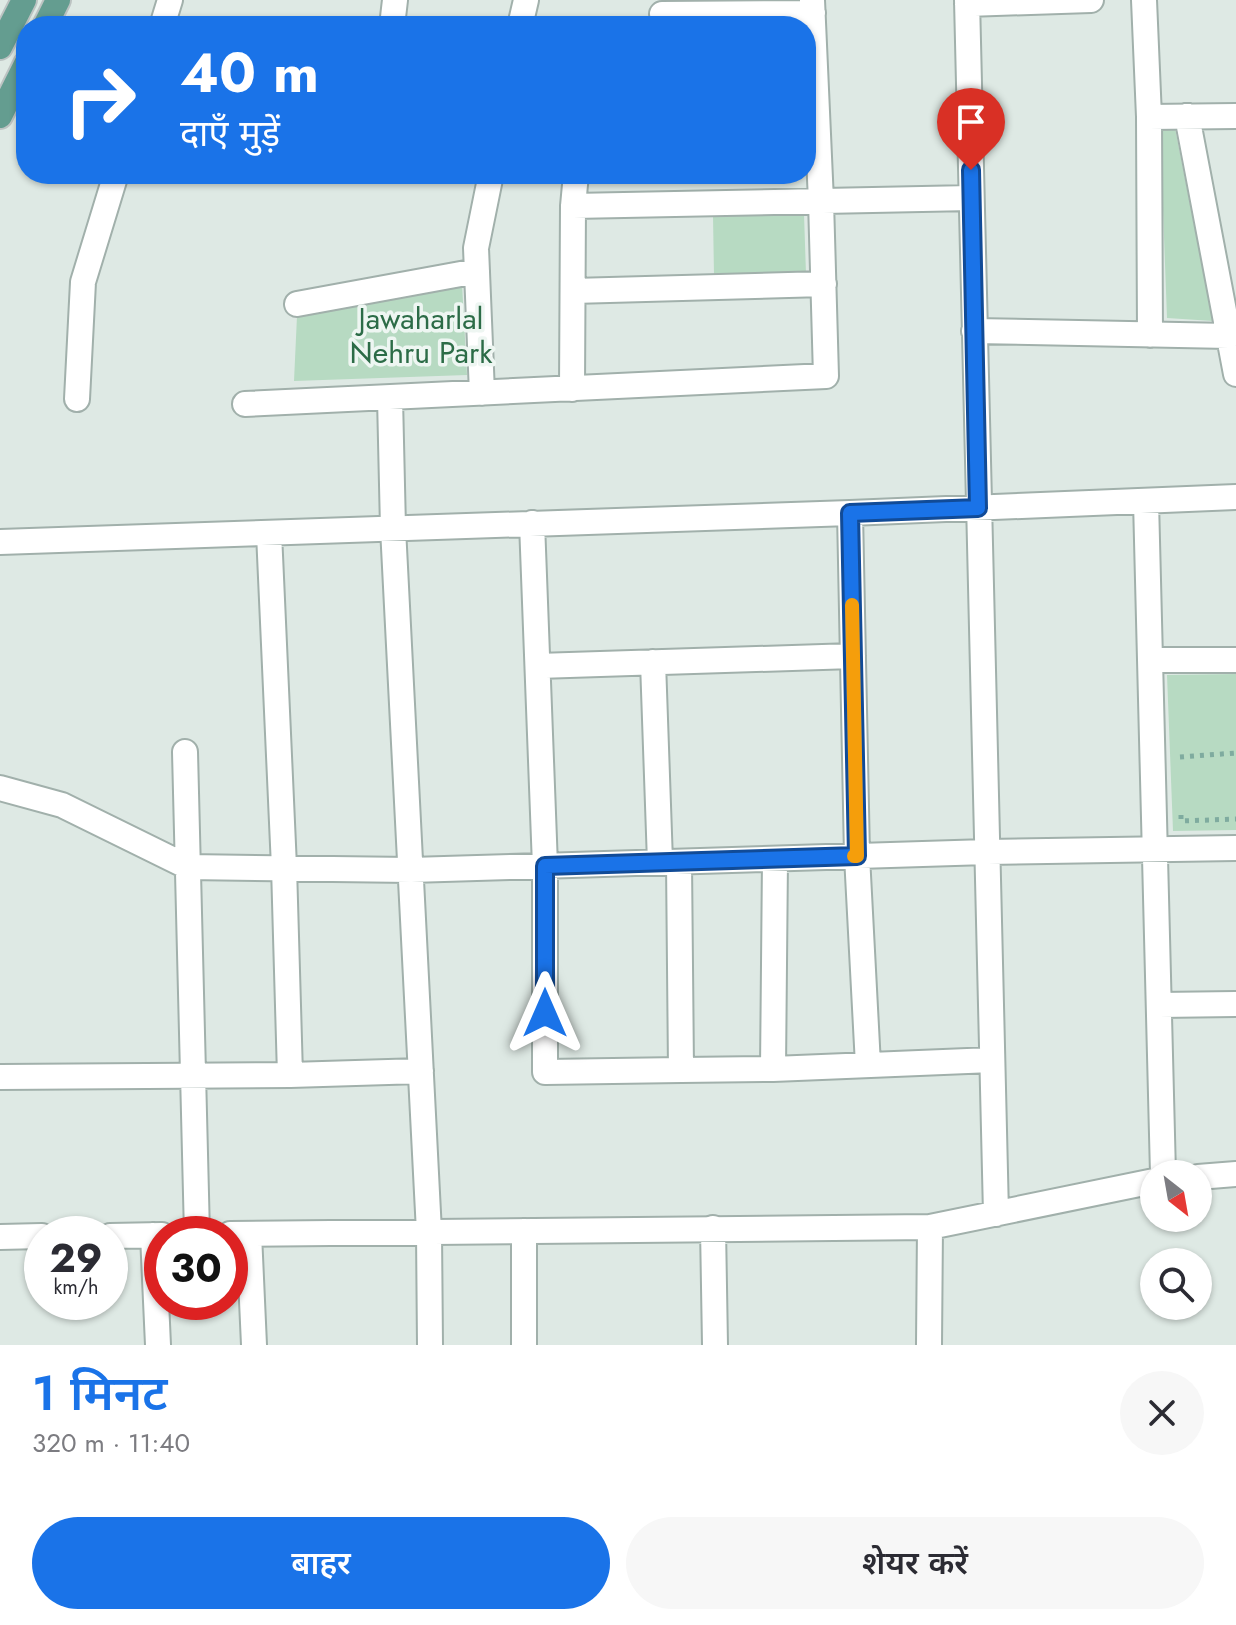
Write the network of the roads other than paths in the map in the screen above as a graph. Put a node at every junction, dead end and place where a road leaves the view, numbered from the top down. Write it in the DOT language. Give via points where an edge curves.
graph roads {
  1 [pos="24,0"];
  2 [pos="1091,0"];
  3 [pos="1144,0"];
  4 [pos="967,2"];
  5 [pos="812,6"];
  6 [pos="662,13"];
  7 [pos="0,47"];
  8 [pos="16,84"];
  9 [pos="0,116"];
  10 [pos="1187,116"];
  11 [pos="1236,116"];
  12 [pos="1149,117"];
  13 [pos="816,152"];
  14 [pos="113,184"];
  15 [pos="489,184"];
  16 [pos="575,184"];
  17 [pos="971,198"];
  18 [pos="821,201"];
  19 [pos="573,206"];
  20 [pos="477,271"];
  21 [pos="824,284"];
  22 [pos="573,291"];
  23 [pos="297,304"];
  24 [pos="974,331"];
  25 [pos="1150,335"];
  26 [pos="1229,336"];
  27 [pos="1236,374"];
  28 [pos="572,389"];
  29 [pos="482,393"];
  30 [pos="390,398"];
  31 [pos="77,399"];
  32 [pos="245,404"];
  33 [pos="1236,497"];
  34 [pos="1146,501"];
  35 [pos="978,508"];
  36 [pos="850,513"];
  37 [pos="532,523"];
  38 [pos="393,528"];
  39 [pos="269,533"];
  40 [pos="0,542"];
  41 [pos="853,656"];
  42 [pos="1150,660"];
  43 [pos="1236,660"];
  44 [pos="653,662"];
  45 [pos="538,666"];
  46 [pos="185,752"];
  47 [pos="0,788"];
  48 [pos="1236,848"];
  49 [pos="1155,850"];
  50 [pos="987,852"];
  51 [pos="857,856"];
  52 [pos="775,859"];
  53 [pos="670,862"];
  54 [pos="545,866"];
  55 [pos="188,867"];
  56 [pos="284,867"];
  57 [pos="411,870"];
  58 [pos="1236,1004"];
  59 [pos="1159,1005"];
  60 [pos="992,1060"];
  61 [pos="868,1065"];
  62 [pos="773,1069"];
  63 [pos="681,1070"];
  64 [pos="421,1071"];
  65 [pos="193,1075"];
  66 [pos="290,1075"];
  67 [pos="0,1077"];
  68 [pos="1163,1160"];
  69 [pos="1236,1174"];
  70 [pos="1212,1176"];
  71 [pos="1140,1184"];
  72 [pos="996,1214"];
  73 [pos="197,1216"];
  74 [pos="930,1227"];
  75 [pos="713,1228"];
  76 [pos="524,1231"];
  77 [pos="429,1232"];
  78 [pos="248,1234"];
  79 [pos="24,1236"];
  80 [pos="0,1237"];
  81 [pos="248,1301"];
  82 [pos="158,1320"];
  83 [pos="158,1345"];
  84 [pos="254,1345"];
  85 [pos="430,1345"];
  86 [pos="524,1345"];
  87 [pos="715,1345"];
  88 [pos="929,1345"];
  1 -- 7 [label="main road"];
  2 -- 4 [label="street"];
  3 -- 12 [label="street"];
  4 -- 17 [label="street"];
  5 -- 6 [label="street"];
  8 -- 9 [label="main road"];
  10 -- 11 [label="street"];
  10 -- 12 [label="street"];
  10 -- 26 [label="street"];
  12 -- 25 [label="street"];
  13 -- 18 [label="street"];
  14 -- 31 [label="street" via="83,282"];
  15 -- 20 [label="street" via="476,248"];
  16 -- 19 [label="street"];
  17 -- 18 [label="street"];
  17 -- 24 [label="street"];
  18 -- 19 [label="street"];
  18 -- 21 [label="street"];
  19 -- 22 [label="street"];
  20 -- 23 [label="street"];
  20 -- 29 [label="street"];
  21 -- 22 [label="street"];
  21 -- 28 [label="street" via="826,376"];
  22 -- 28 [label="street"];
  24 -- 25 [label="street"];
  24 -- 35 [label="street"];
  25 -- 26 [label="street"];
  26 -- 27 [label="street"];
  28 -- 29 [label="street"];
  29 -- 30 [label="street"];
  30 -- 32 [label="street"];
  30 -- 38 [label="street"];
  33 -- 34 [label="street"];
  34 -- 35 [label="street"];
  34 -- 42 [label="street"];
  35 -- 36 [label="street"];
  35 -- 50 [label="street"];
  36 -- 37 [label="street"];
  36 -- 41 [label="street"];
  37 -- 38 [label="street"];
  37 -- 45 [label="street"];
  38 -- 39 [label="street"];
  38 -- 57 [label="street"];
  39 -- 40 [label="street"];
  39 -- 56 [label="street"];
  41 -- 44 [label="street"];
  41 -- 51 [label="street"];
  42 -- 43 [label="street"];
  42 -- 49 [label="street"];
  44 -- 45 [label="street"];
  44 -- 53 [label="street"];
  45 -- 54 [label="street"];
  46 -- 55 [label="street"];
  47 -- 55 [label="street" via="62,805"];
  48 -- 49 [label="street"];
  49 -- 50 [label="street"];
  49 -- 59 [label="street"];
  50 -- 51 [label="street"];
  50 -- 60 [label="street"];
  51 -- 52 [label="street"];
  51 -- 61 [label="street"];
  52 -- 53 [label="street"];
  52 -- 62 [label="street"];
  53 -- 54 [label="street"];
  53 -- 63 [label="street"];
  54 -- 57 [label="street"];
  54 -- 63 [label="street" via="545,1072"];
  55 -- 56 [label="street"];
  55 -- 65 [label="street"];
  56 -- 57 [label="street"];
  56 -- 66 [label="street"];
  57 -- 64 [label="street"];
  58 -- 59 [label="street"];
  59 -- 68 [label="street"];
  60 -- 61 [label="street"];
  60 -- 72 [label="street"];
  61 -- 62 [label="street"];
  62 -- 63 [label="street"];
  64 -- 66 [label="street"];
  64 -- 77 [label="street"];
  65 -- 66 [label="street"];
  65 -- 67 [label="street"];
  65 -- 73 [label="street"];
  69 -- 70 [label="street"];
  71 -- 72 [label="street"];
  72 -- 74 [label="street"];
  74 -- 75 [label="street"];
  74 -- 88 [label="street"];
  75 -- 76 [label="street"];
  75 -- 87 [label="street"];
  76 -- 77 [label="street"];
  76 -- 86 [label="street"];
  77 -- 78 [label="street"];
  77 -- 85 [label="street"];
  79 -- 80 [label="street"];
  81 -- 84 [label="street"];
  82 -- 83 [label="street"];
}
